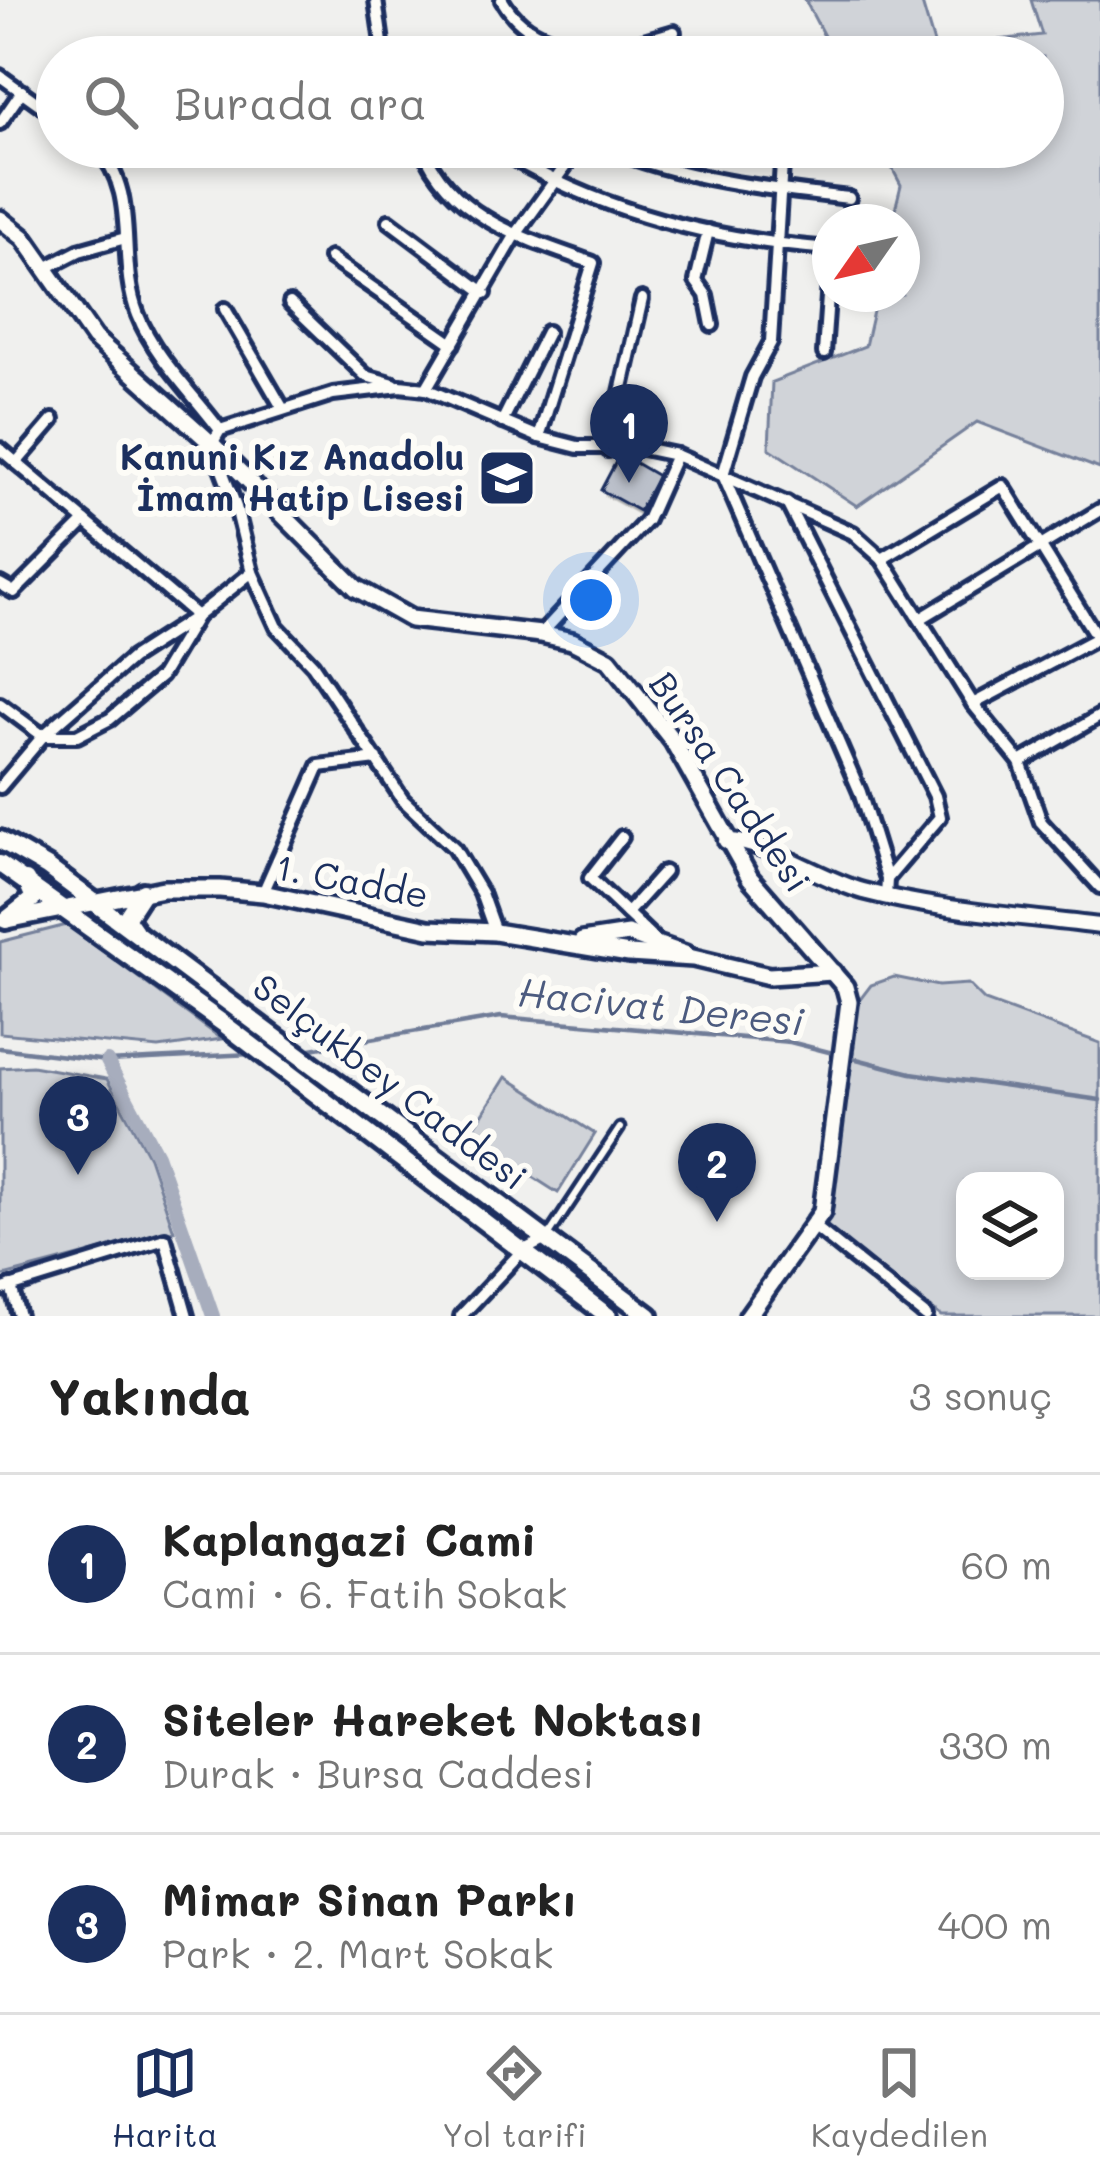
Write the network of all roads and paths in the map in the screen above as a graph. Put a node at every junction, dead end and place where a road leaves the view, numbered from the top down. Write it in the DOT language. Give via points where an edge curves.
graph roads {
  1 [pos="376,0"];
  2 [pos="502,0"];
  3 [pos="674,32"];
  4 [pos="381,36"];
  5 [pos="539,36"];
  6 [pos="663,36"];
  7 [pos="0,76"];
  8 [pos="22,91"];
  9 [pos="36,101"];
  10 [pos="0,123"];
  11 [pos="109,168"];
  12 [pos="435,168"];
  13 [pos="528,168"];
  14 [pos="566,168"];
  15 [pos="676,168"];
  16 [pos="781,168"];
  17 [pos="555,185"];
  18 [pos="779,190"];
  19 [pos="849,198"];
  20 [pos="389,221"];
  21 [pos="2,225"];
  22 [pos="708,231"];
  23 [pos="515,236"];
  24 [pos="122,239"];
  25 [pos="776,245"];
  26 [pos="812,248"];
  27 [pos="330,258"];
  28 [pos="44,269"];
  29 [pos="485,293"];
  30 [pos="642,299"];
  31 [pos="290,303"];
  32 [pos="225,308"];
  33 [pos="827,312"];
  34 [pos="712,325"];
  35 [pos="547,332"];
  36 [pos="453,344"];
  37 [pos="824,353"];
  38 [pos="400,386"];
  39 [pos="426,389"];
  40 [pos="283,410"];
  41 [pos="53,420"];
  42 [pos="502,422"];
  43 [pos="216,437"];
  44 [pos="539,437"];
  45 [pos="0,449"];
  46 [pos="608,450"];
  47 [pos="676,454"];
  48 [pos="16,464"];
  49 [pos="722,475"];
  50 [pos="787,503"];
  51 [pos="1100,510"];
  52 [pos="85,521"];
  53 [pos="1040,547"];
  54 [pos="882,559"];
  55 [pos="252,572"];
  56 [pos="0,584"];
  57 [pos="197,616"];
  58 [pos="920,619"];
  59 [pos="541,634"];
  60 [pos="1099,640"];
  61 [pos="0,704"];
  62 [pos="973,704"];
  63 [pos="1100,716"];
  64 [pos="43,736"];
  65 [pos="376,759"];
  66 [pos="1020,762"];
  67 [pos="0,787"];
  68 [pos="622,837"];
  69 [pos="0,840"];
  70 [pos="725,841"];
  71 [pos="0,864"];
  72 [pos="664,872"];
  73 [pos="25,879"];
  74 [pos="887,879"];
  75 [pos="1097,882"];
  76 [pos="143,892"];
  77 [pos="263,893"];
  78 [pos="886,897"];
  79 [pos="91,901"];
  80 [pos="64,907"];
  81 [pos="627,913"];
  82 [pos="3,921"];
  83 [pos="1100,926"];
  84 [pos="495,932"];
  85 [pos="654,939"];
  86 [pos="144,940"];
  87 [pos="566,944"];
  88 [pos="693,958"];
  89 [pos="833,972"];
  90 [pos="620,1129"];
  91 [pos="416,1146"];
  92 [pos="399,1158"];
  93 [pos="815,1227"];
  94 [pos="546,1239"];
  95 [pos="522,1251"];
  96 [pos="5,1288"];
  97 [pos="20,1316"];
  98 [pos="187,1316"];
  99 [pos="460,1316"];
  100 [pos="608,1316"];
  101 [pos="649,1316"];
  102 [pos="748,1316"];
  103 [pos="926,1316"];
  1 -- 4 [label="street"];
  2 -- 5 [label="street"];
  3 -- 6 [label="street"];
  7 -- 8 [label="street"];
  8 -- 9 [label="street"];
  8 -- 10 [label="street"];
  11 -- 24 [label="street" via="125,194"];
  12 -- 23 [label="street" via="455,197"];
  13 -- 17 [label="street"];
  14 -- 17 [label="street"];
  15 -- 18 [label="street"];
  16 -- 18 [label="street"];
  17 -- 22 [label="street"];
  17 -- 23 [label="street"];
  18 -- 19 [label="street"];
  18 -- 25 [label="street"];
  20 -- 29 [label="street"];
  21 -- 28 [label="main road, Bursa Caddesi"];
  22 -- 25 [label="street"];
  22 -- 34 [label="street" via="696,280"];
  23 -- 29 [label="street"];
  23 -- 44 [label="street" via="593,263"];
  24 -- 28 [label="street"];
  24 -- 43 [label="street" via="139,318"];
  25 -- 26 [label="street"];
  25 -- 49 [label="street" via="771,342"];
  27 -- 36 [label="street"];
  28 -- 43 [label="main road, Bursa Caddesi" via="94,338"];
  29 -- 36 [label="street"];
  30 -- 46 [label="street"];
  31 -- 38 [label="street" via="366,376"];
  32 -- 40 [label="street"];
  33 -- 37 [label="street"];
  35 -- 42 [label="street"];
  36 -- 39 [label="street"];
  38 -- 39 [label="street"];
  38 -- 40 [label="street"];
  39 -- 42 [label="street"];
  40 -- 43 [label="street"];
  41 -- 48 [label="street"];
  42 -- 44 [label="street"];
  43 -- 55 [label="street"];
  43 -- 59 [label="main road, Bursa Caddesi" via="382,607 410,619"];
  44 -- 46 [label="street"];
  45 -- 48 [label="street"];
  46 -- 47 [label="street"];
  47 -- 49 [label="street"];
  47 -- 59 [label="street" via="647,520"];
  48 -- 52 [label="street"];
  49 -- 50 [label="street"];
  49 -- 74 [label="street" via="807,659"];
  50 -- 54 [label="street" via="853,533"];
  50 -- 74 [label="street" via="935,796 940,817"];
  51 -- 53 [label="street"];
  52 -- 56 [label="street" via="14,592"];
  52 -- 57 [label="street"];
  53 -- 54 [label="street" via="1003,486"];
  53 -- 58 [label="street"];
  53 -- 60 [label="street"];
  54 -- 58 [label="street"];
  55 -- 57 [label="street"];
  55 -- 65 [label="street" via="277,627 313,664"];
  57 -- 64 [label="street" via="132,658"];
  57 -- 64 [label="street" via="160,676 110,719 77,736"];
  58 -- 62 [label="street"];
  59 -- 70 [label="main road, Bursa Caddesi" via="609,660 673,741"];
  60 -- 62 [label="street"];
  61 -- 64 [label="street"];
  62 -- 66 [label="street"];
  63 -- 66 [label="street"];
  64 -- 67 [label="street"];
  65 -- 77 [label="street" via="319,766"];
  65 -- 84 [label="street" via="454,848"];
  66 -- 75 [label="street" via="1041,822"];
  68 -- 81 [label="street" via="590,878"];
  69 -- 79 [label="main road, Selçukbey Caddesi"];
  70 -- 78 [label="street" via="742,840 819,878"];
  70 -- 89 [label="main road, Bursa Caddesi"];
  71 -- 73 [label="main road, Selçukbey Caddesi"];
  72 -- 81 [label="street"];
  73 -- 80 [label="main road, Selçukbey Caddesi"];
  73 -- 82 [label="main road" via="34,898"];
  74 -- 78 [label="street"];
  76 -- 77 [label="main road, 1. Cadde"];
  76 -- 79 [label="main road, 1. Cadde"];
  76 -- 86 [label="main road" via="126,917"];
  77 -- 84 [label="main road, 1. Cadde" via="429,929"];
  78 -- 83 [label="street"];
  79 -- 80 [label="main road, 1. Cadde"];
  79 -- 86 [label="main road, Selçukbey Caddesi"];
  80 -- 82 [label="main road, 1. Cadde"];
  80 -- 92 [label="main road, Selçukbey Caddesi"];
  81 -- 85 [label="street"];
  84 -- 87 [label="main road, 1. Cadde"];
  85 -- 87 [label="main road" via="628,934"];
  85 -- 88 [label="main road"];
  86 -- 91 [label="main road, Selçukbey Caddesi"];
  87 -- 88 [label="main road, 1. Cadde"];
  88 -- 89 [label="main road" via="770,976"];
  89 -- 93 [label="main road, Bursa Caddesi" via="849,1003"];
  90 -- 94 [label="lane"];
  91 -- 92 [label="main road"];
  91 -- 94 [label="main road, Selçukbey Caddesi"];
  92 -- 95 [label="main road, Selçukbey Caddesi"];
  93 -- 102 [label="main road, Bursa Caddesi"];
  93 -- 103 [label="street"];
  94 -- 95 [label="street"];
  94 -- 101 [label="main road, Selçukbey Caddesi"];
  95 -- 99 [label="street"];
  95 -- 100 [label="main road, Selçukbey Caddesi"];
  96 -- 97 [label="street"];
  96 -- 98 [label="street" via="165,1239"];
}
